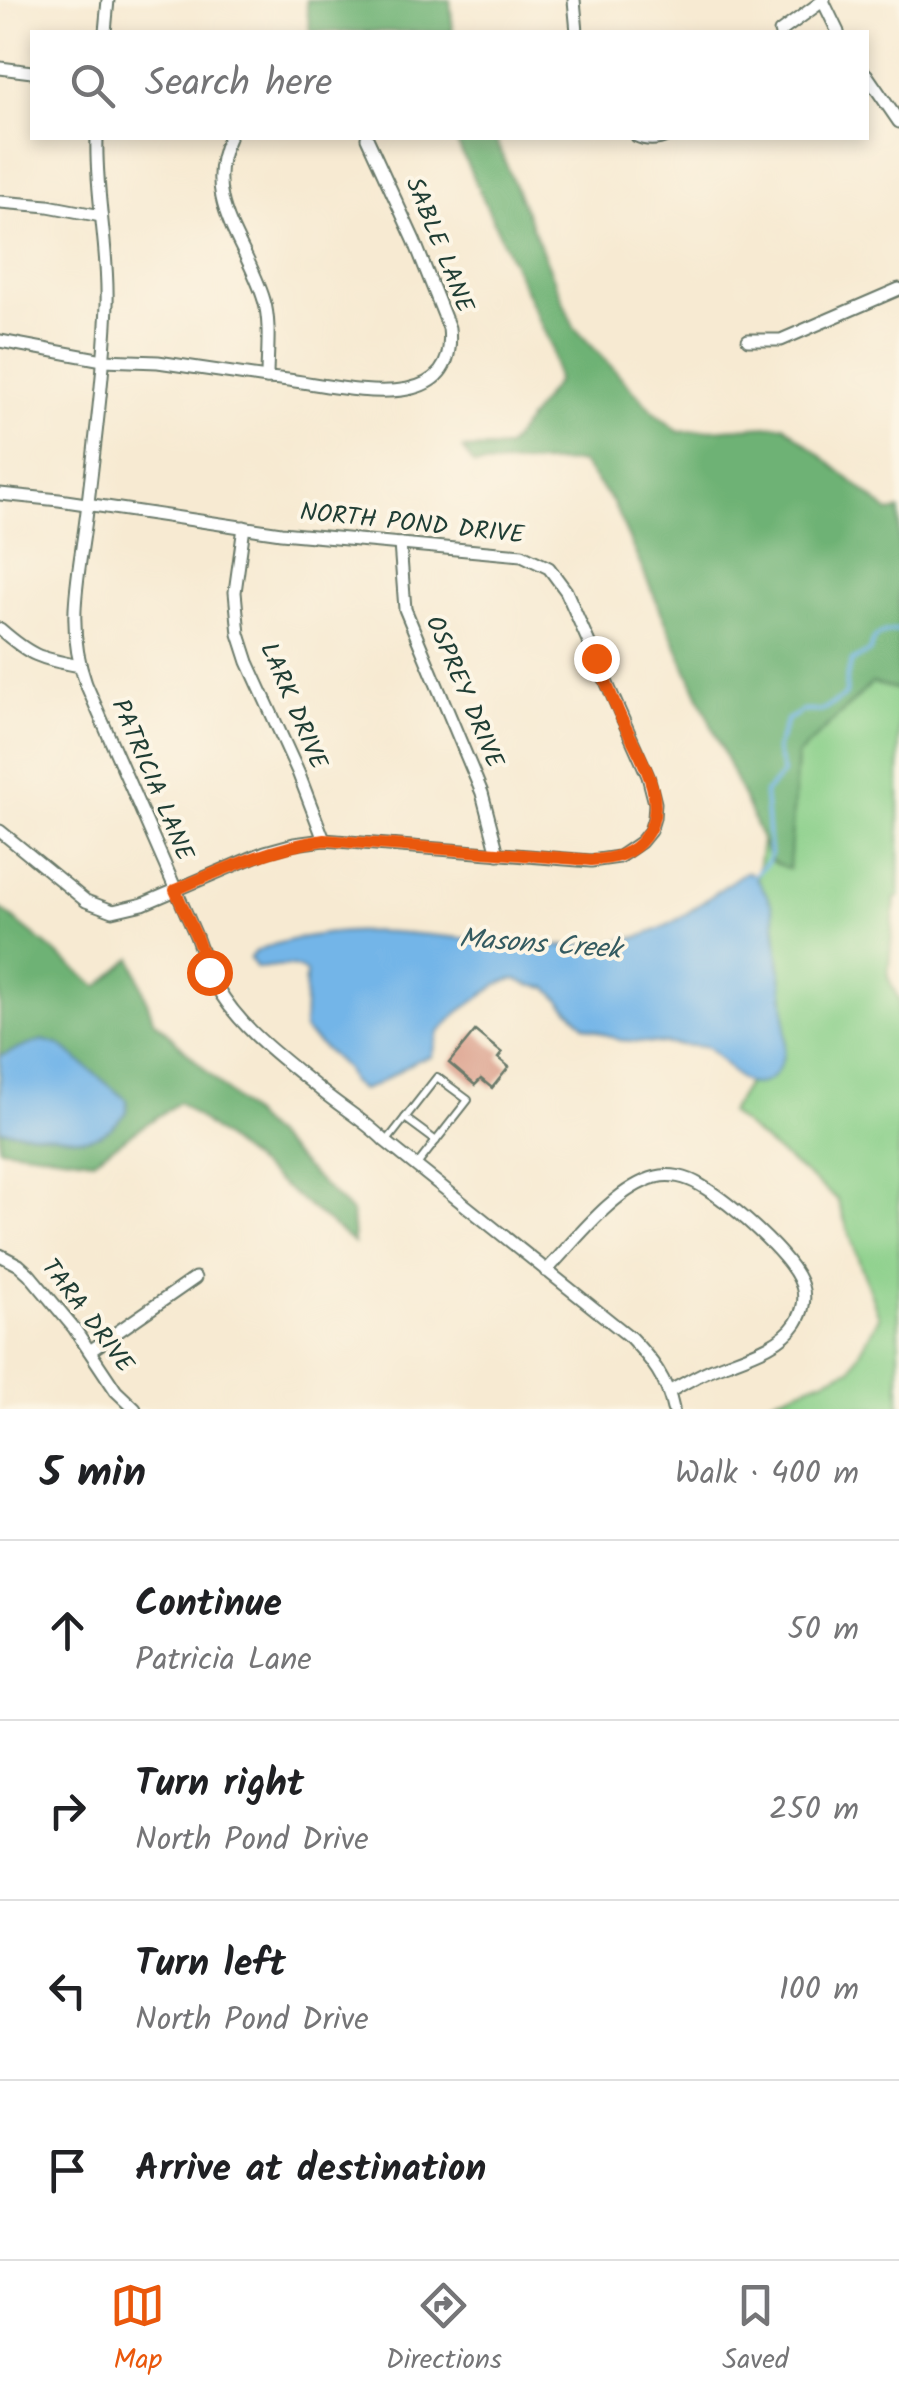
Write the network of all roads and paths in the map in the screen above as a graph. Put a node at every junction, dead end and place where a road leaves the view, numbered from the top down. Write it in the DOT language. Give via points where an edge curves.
graph roads {
  1 [pos="108,0"];
  2 [pos="574,0"];
  3 [pos="824,0"];
  4 [pos="105,30"];
  5 [pos="577,30"];
  6 [pos="783,30"];
  7 [pos="837,30"];
  8 [pos="0,68"];
  9 [pos="30,72"];
  10 [pos="869,78"];
  11 [pos="899,122"];
  12 [pos="97,140"];
  13 [pos="228,140"];
  14 [pos="369,140"];
  15 [pos="0,202"];
  16 [pos="101,216"];
  17 [pos="899,289"];
  18 [pos="748,340"];
  19 [pos="0,341"];
  20 [pos="104,360"];
  21 [pos="267,378"];
  22 [pos="0,494"];
  23 [pos="88,505"];
  24 [pos="244,527"];
  25 [pos="400,544"];
  26 [pos="0,628"];
  27 [pos="80,666"];
  28 [pos="0,831"];
  29 [pos="324,840"];
  30 [pos="498,854"];
  31 [pos="175,890"];
  32 [pos="406,1118"];
  33 [pos="386,1142"];
  34 [pos="436,1142"];
  35 [pos="416,1166"];
  36 [pos="0,1255"];
  37 [pos="546,1271"];
  38 [pos="195,1278"];
  39 [pos="90,1351"];
  40 [pos="670,1392"];
  41 [pos="134,1409"];
  42 [pos="674,1409"];
  1 -- 4 [label="street"];
  2 -- 5 [label="street"];
  3 -- 6 [label="street"];
  3 -- 7 [label="street"];
  8 -- 9 [label="street"];
  10 -- 11 [label="street"];
  12 -- 16 [label="street, PATRICIA LANE"];
  13 -- 21 [label="street" via="220,191 266,305"];
  14 -- 21 [label="street, SABLE LANE" via="445,315 448,357 430,381 401,392"];
  15 -- 16 [label="street"];
  16 -- 20 [label="street, PATRICIA LANE"];
  17 -- 18 [label="street" via="781,340"];
  19 -- 20 [label="street, SABLE LANE"];
  20 -- 21 [label="street, SABLE LANE"];
  20 -- 23 [label="street, PATRICIA LANE"];
  22 -- 23 [label="street, NORTH POND DRIVE"];
  23 -- 24 [label="street, NORTH POND DRIVE"];
  23 -- 27 [label="street, PATRICIA LANE" via="74,610"];
  24 -- 25 [label="street, NORTH POND DRIVE"];
  24 -- 29 [label="street, LARK DRIVE" via="235,592 239,634"];
  25 -- 30 [label="street, OSPREY DRIVE" via="404,609 482,793"];
  25 -- 30 [label="street, NORTH POND DRIVE" via="522,554 549,568 566,591 648,776 655,803 650,831 618,857"];
  26 -- 27 [label="street" via="40,658"];
  27 -- 31 [label="street, PATRICIA LANE"];
  28 -- 31 [label="street, NORTH POND DRIVE" via="86,901 112,911"];
  29 -- 30 [label="street, NORTH POND DRIVE"];
  29 -- 31 [label="street, NORTH POND DRIVE" via="265,852"];
  31 -- 33 [label="street, PATRICIA LANE" via="217,988 239,1018"];
  32 -- 33 [label="lane"];
  32 -- 34 [label="lane"];
  32 -- 34 [label="lane" via="437,1077 468,1100"];
  33 -- 35 [label="street, PATRICIA LANE"];
  34 -- 35 [label="lane"];
  35 -- 37 [label="street, PATRICIA LANE"];
  36 -- 39 [label="street, TARA DRIVE" via="29,1274"];
  37 -- 40 [label="street, PATRICIA LANE" via="631,1338"];
  37 -- 40 [label="street" via="623,1194 659,1176 698,1184 770,1242 802,1286 796,1323 766,1346"];
  38 -- 39 [label="street"];
  39 -- 41 [label="street, TARA DRIVE"];
  40 -- 42 [label="street, PATRICIA LANE"];
}
